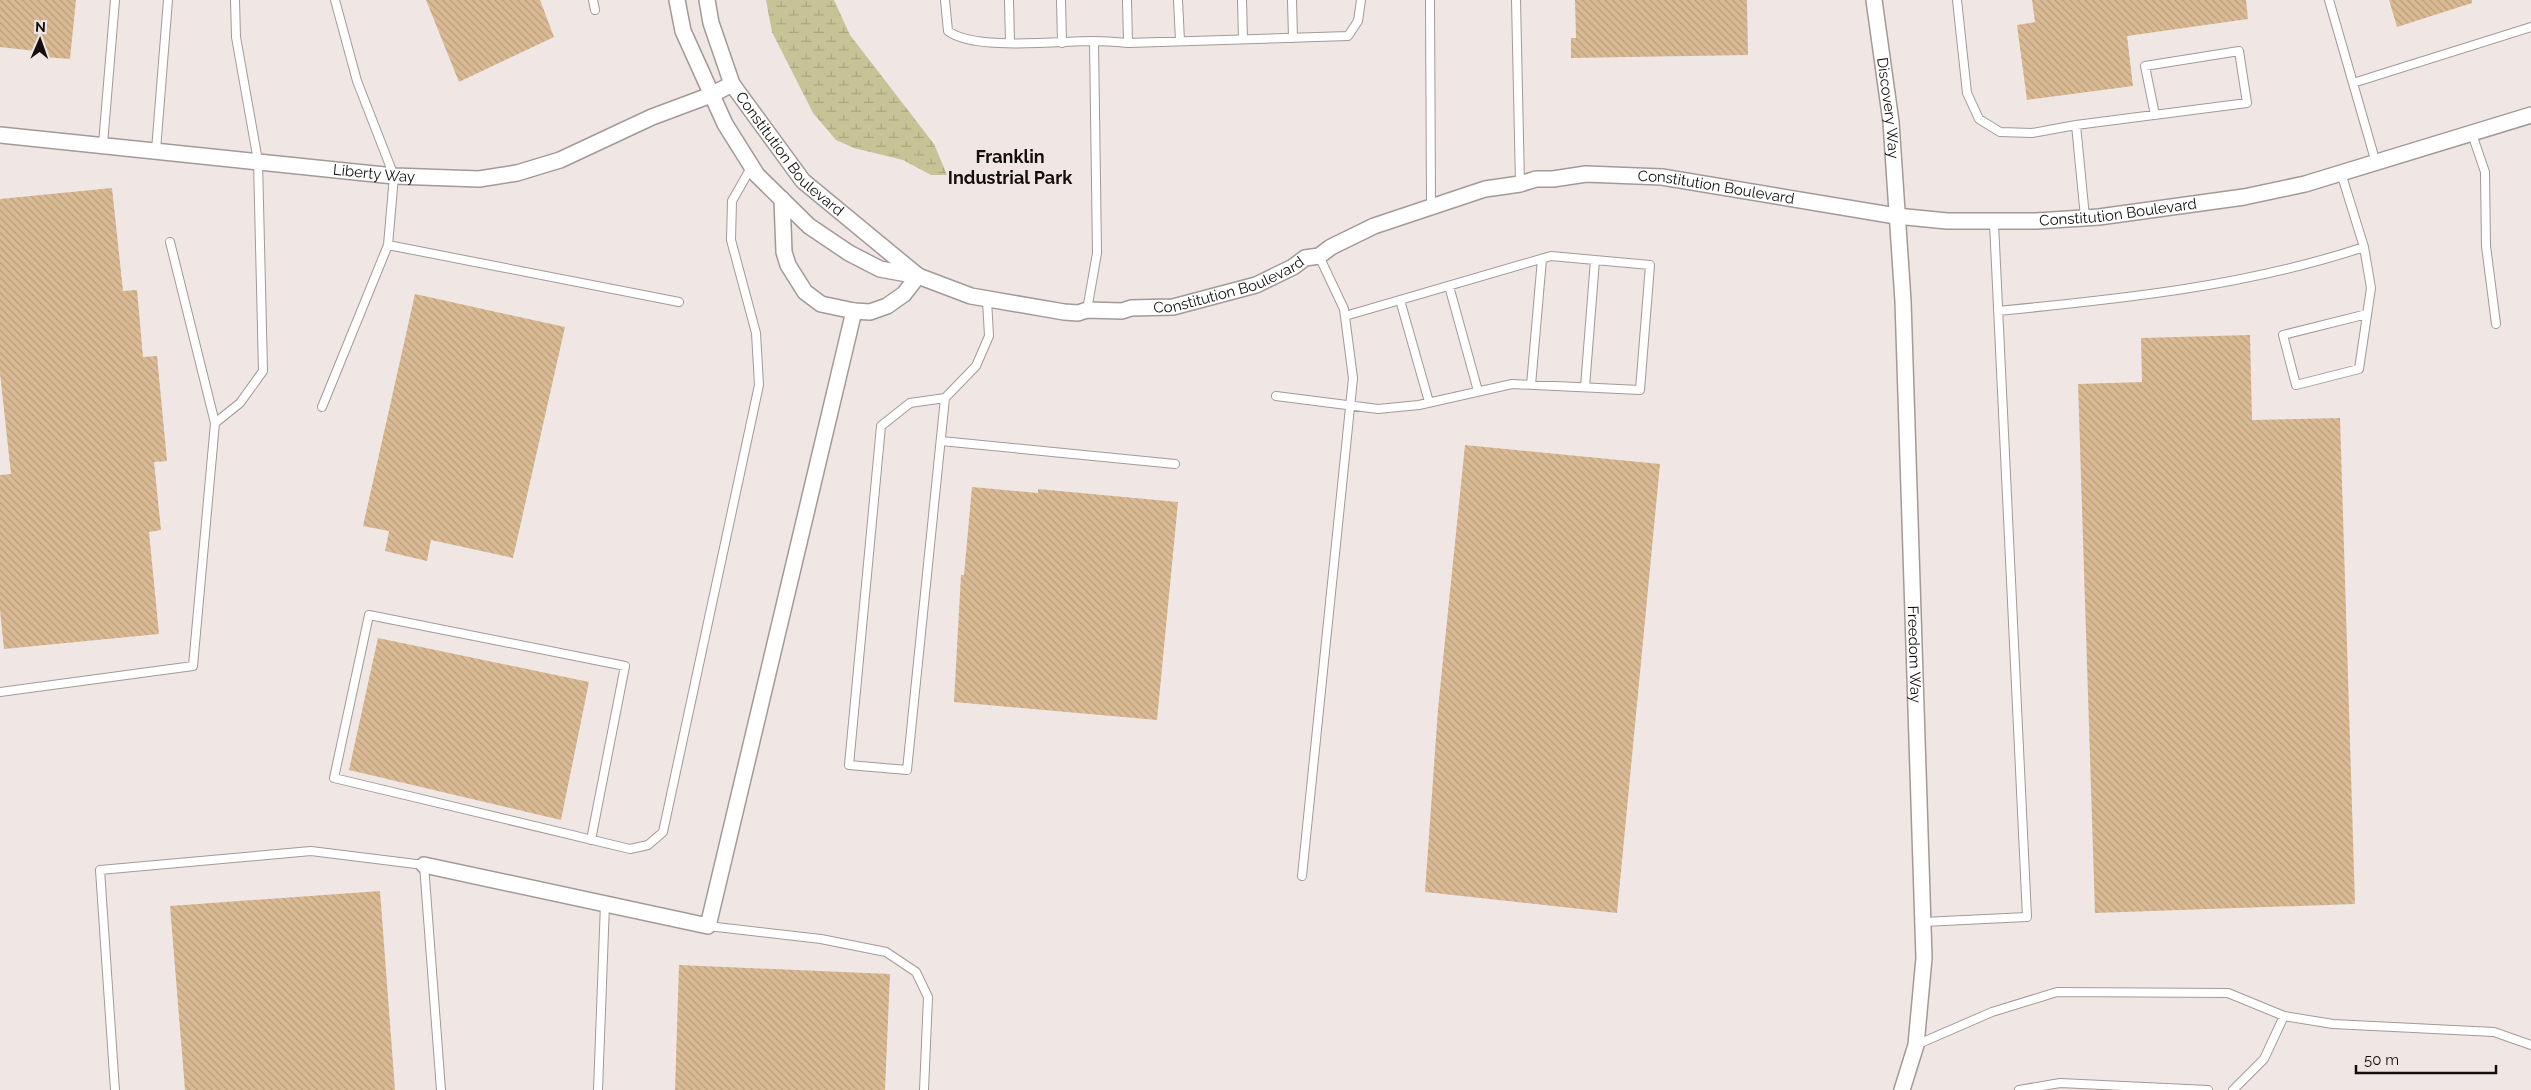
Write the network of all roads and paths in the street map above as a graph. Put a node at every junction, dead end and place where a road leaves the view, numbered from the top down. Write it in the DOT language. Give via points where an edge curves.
graph roads {
  1 [pos="115,0"];
  2 [pos="168,0"];
  3 [pos="235,0"];
  4 [pos="335,0"];
  5 [pos="593,0"];
  6 [pos="677,0"];
  7 [pos="707,0"];
  8 [pos="945,0"];
  9 [pos="1009,0"];
  10 [pos="1061,0"];
  11 [pos="1127,0"];
  12 [pos="1178,0"];
  13 [pos="1242,0"];
  14 [pos="1292,0"];
  15 [pos="1361,0"];
  16 [pos="1430,0"];
  17 [pos="1516,0"];
  18 [pos="1874,0"];
  19 [pos="1957,0"];
  20 [pos="2329,0"];
  21 [pos="595,10"];
  22 [pos="2531,27"];
  23 [pos="1293,38"];
  24 [pos="1243,39"];
  25 [pos="1094,41"];
  26 [pos="1180,41"];
  27 [pos="1010,42"];
  28 [pos="1062,43"];
  29 [pos="1128,43"];
  30 [pos="2353,83"];
  31 [pos="732,84"];
  32 [pos="711,95"];
  33 [pos="2154,115"];
  34 [pos="2531,115"];
  35 [pos="2076,125"];
  36 [pos="2472,134"];
  37 [pos="0,135"];
  38 [pos="103,144"];
  39 [pos="156,150"];
  40 [pos="258,161"];
  41 [pos="2376,163"];
  42 [pos="752,166"];
  43 [pos="2341,173"];
  44 [pos="394,176"];
  45 [pos="1520,184"];
  46 [pos="782,199"];
  47 [pos="1431,206"];
  48 [pos="1896,216"];
  49 [pos="2085,217"];
  50 [pos="1994,223"];
  51 [pos="170,242"];
  52 [pos="388,244"];
  53 [pos="2364,247"];
  54 [pos="1320,256"];
  55 [pos="1542,259"];
  56 [pos="1595,260"];
  57 [pos="918,276"];
  58 [pos="1449,286"];
  59 [pos="987,300"];
  60 [pos="1400,300"];
  61 [pos="679,302"];
  62 [pos="1087,310"];
  63 [pos="854,311"];
  64 [pos="1998,311"];
  65 [pos="2367,314"];
  66 [pos="1345,316"];
  67 [pos="2496,324"];
  68 [pos="1531,385"];
  69 [pos="1585,387"];
  70 [pos="1478,391"];
  71 [pos="1276,396"];
  72 [pos="945,398"];
  73 [pos="1429,402"];
  74 [pos="1350,406"];
  75 [pos="322,407"];
  76 [pos="215,423"];
  77 [pos="941,441"];
  78 [pos="1175,464"];
  79 [pos="0,692"];
  80 [pos="591,840"];
  81 [pos="424,865"];
  82 [pos="1302,876"];
  83 [pos="605,904"];
  84 [pos="1923,922"];
  85 [pos="708,926"];
  86 [pos="2284,1016"];
  87 [pos="1916,1045"];
  88 [pos="2531,1046"];
  89 [pos="115,1090"];
  90 [pos="441,1090"];
  91 [pos="598,1090"];
  92 [pos="924,1090"];
  93 [pos="1902,1090"];
  94 [pos="2020,1090"];
  95 [pos="2208,1090"];
  96 [pos="2233,1090"];
  1 -- 38 [label="lane"];
  2 -- 39 [label="lane"];
  3 -- 40 [label="lane" via="236,37"];
  4 -- 44 [label="lane" via="357,81"];
  5 -- 21 [label="lane"];
  6 -- 32 [label="street, Constitution Boulevard" via="683,31"];
  7 -- 31 [label="street, Constitution Boulevard" via="711,23"];
  8 -- 27 [label="lane" via="948,31 955,36 976,42"];
  9 -- 27 [label="lane"];
  10 -- 28 [label="lane"];
  11 -- 29 [label="lane"];
  12 -- 26 [label="lane"];
  13 -- 24 [label="lane"];
  14 -- 23 [label="lane"];
  15 -- 23 [label="lane" via="1358,21 1348,36"];
  16 -- 47 [label="lane"];
  17 -- 45 [label="lane"];
  18 -- 48 [label="street, Discovery Way" via="1891,122"];
  19 -- 35 [label="lane" via="1967,93 1979,120 2000,132 2032,133"];
  20 -- 30 [label="lane"];
  22 -- 30 [label="lane"];
  23 -- 24 [label="lane"];
  24 -- 26 [label="lane"];
  25 -- 28 [label="lane"];
  25 -- 29 [label="lane"];
  25 -- 62 [label="lane" via="1097,253"];
  26 -- 29 [label="lane"];
  27 -- 28 [label="lane"];
  30 -- 41 [label="lane"];
  31 -- 32 [label="street, Liberty Way"];
  31 -- 57 [label="street, Constitution Boulevard" via="803,181"];
  32 -- 42 [label="street, Constitution Boulevard"];
  32 -- 44 [label="street, Liberty Way" via="560,160 517,173 479,179"];
  33 -- 33 [label="lane" via="2247,102 2239,51 2145,66"];
  33 -- 35 [label="lane"];
  34 -- 36 [label="street, Constitution Boulevard"];
  35 -- 49 [label="lane"];
  36 -- 41 [label="street, Constitution Boulevard"];
  36 -- 67 [label="lane" via="2485,172 2486,246"];
  37 -- 38 [label="street, Liberty Way"];
  38 -- 39 [label="street, Liberty Way"];
  39 -- 40 [label="street, Liberty Way"];
  40 -- 44 [label="street, Liberty Way"];
  40 -- 76 [label="lane" via="263,371 240,403"];
  41 -- 43 [label="street, Constitution Boulevard"];
  42 -- 46 [label="street, Constitution Boulevard"];
  42 -- 80 [label="lane" via="732,201 731,240 756,333 759,385 664,832 648,845 630,849"];
  43 -- 49 [label="street, Constitution Boulevard" via="2244,197"];
  43 -- 53 [label="lane"];
  44 -- 52 [label="lane"];
  45 -- 47 [label="street, Constitution Boulevard" via="1485,189"];
  45 -- 48 [label="street, Constitution Boulevard" via="1536,179 1586,174 1662,177"];
  46 -- 57 [label="street, Constitution Boulevard" via="809,226 849,254 880,269"];
  46 -- 63 [label="street" via="784,252 795,278 805,292 821,304"];
  47 -- 54 [label="street, Constitution Boulevard" via="1374,226 1331,246"];
  48 -- 50 [label="street, Constitution Boulevard"];
  48 -- 84 [label="street, Freedom Way" via="1904,350"];
  49 -- 50 [label="street, Constitution Boulevard"];
  50 -- 64 [label="lane"];
  51 -- 76 [label="lane"];
  52 -- 61 [label="lane"];
  52 -- 75 [label="lane"];
  53 -- 64 [label="lane" via="2312,264 2126,298"];
  53 -- 65 [label="lane" via="2371,288"];
  54 -- 62 [label="street, Constitution Boulevard" via="1305,258 1294,267 1256,284 1173,307"];
  54 -- 66 [label="lane"];
  55 -- 56 [label="lane" via="1551,256"];
  55 -- 58 [label="lane"];
  55 -- 68 [label="lane"];
  56 -- 69 [label="lane"];
  56 -- 69 [label="lane" via="1650,266 1640,390"];
  57 -- 59 [label="street, Constitution Boulevard"];
  57 -- 63 [label="street" via="904,294 887,306 870,312"];
  58 -- 60 [label="lane"];
  58 -- 70 [label="lane"];
  59 -- 62 [label="street, Constitution Boulevard" via="1064,312"];
  59 -- 72 [label="lane" via="989,336 976,366"];
  60 -- 66 [label="lane"];
  60 -- 73 [label="lane"];
  63 -- 85 [label="street"];
  64 -- 84 [label="lane" via="2027,917"];
  65 -- 65 [label="lane" via="2359,369 2296,385 2283,335"];
  66 -- 74 [label="lane" via="1353,378"];
  68 -- 69 [label="lane"];
  68 -- 70 [label="lane" via="1512,384"];
  70 -- 73 [label="lane"];
  71 -- 74 [label="lane"];
  72 -- 77 [label="lane"];
  72 -- 77 [label="lane" via="910,403 880,426 849,765 907,770"];
  73 -- 74 [label="lane" via="1378,409"];
  74 -- 82 [label="lane"];
  76 -- 79 [label="lane" via="192,666"];
  77 -- 78 [label="lane"];
  80 -- 80 [label="lane" via="334,778 369,614 626,666"];
  81 -- 83 [label="street"];
  81 -- 89 [label="lane" via="311,851 100,870"];
  81 -- 90 [label="lane"];
  83 -- 85 [label="street"];
  83 -- 91 [label="lane"];
  84 -- 87 [label="street, Freedom Way" via="1923,986"];
  85 -- 92 [label="lane" via="821,939 886,952 916,972 928,997"];
  86 -- 87 [label="lane" via="2228,993 2057,992 1992,1012"];
  86 -- 88 [label="lane" via="2333,1024 2494,1032"];
  86 -- 96 [label="lane" via="2264,1058"];
  87 -- 93 [label="street, Freedom Way"];
  94 -- 95 [label="lane" via="2060,1083"];
}
